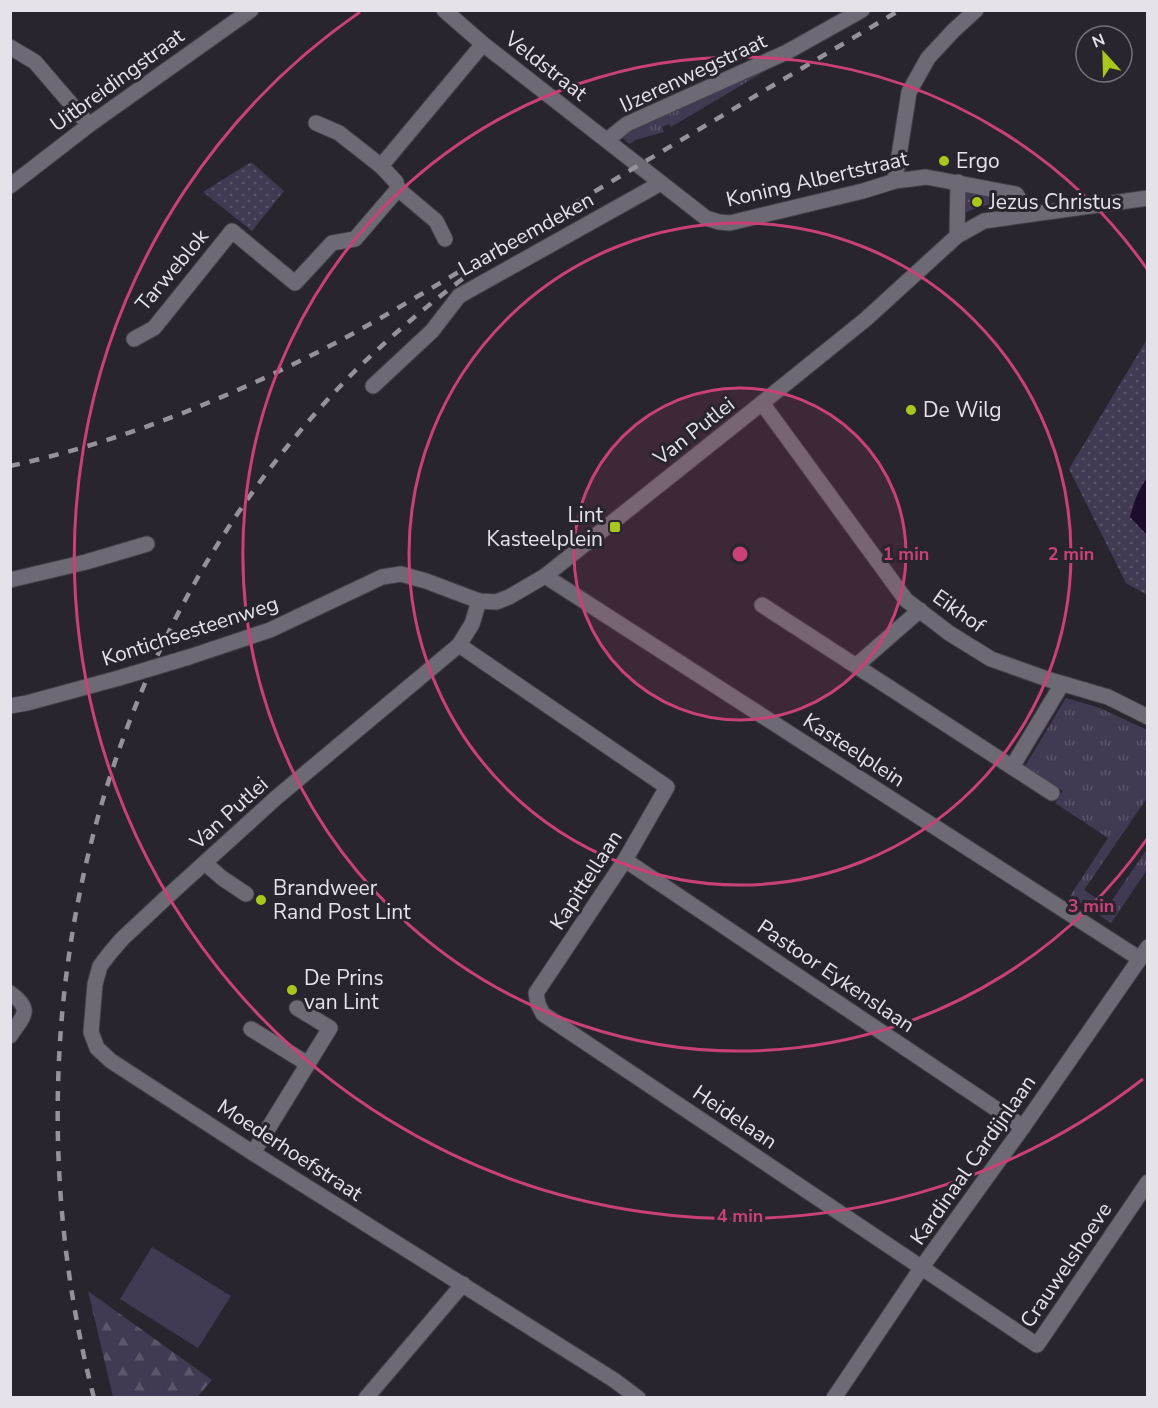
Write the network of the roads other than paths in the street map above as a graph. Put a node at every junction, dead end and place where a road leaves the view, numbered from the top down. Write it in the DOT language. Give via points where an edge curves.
graph roads {
  1 [pos="251,10"];
  2 [pos="444,10"];
  3 [pos="862,10"];
  4 [pos="976,10"];
  5 [pos="483,44"];
  6 [pos="10,47"];
  7 [pos="316,123"];
  8 [pos="89,125"];
  9 [pos="607,140"];
  10 [pos="623,153"];
  11 [pos="381,166"];
  12 [pos="895,181"];
  13 [pos="958,182"];
  14 [pos="661,183"];
  15 [pos="10,186"];
  16 [pos="398,189"];
  17 [pos="1148,198"];
  18 [pos="1028,213"];
  19 [pos="957,236"];
  20 [pos="445,239"];
  21 [pos="134,339"];
  22 [pos="373,386"];
  23 [pos="762,403"];
  24 [pos="147,544"];
  25 [pos="545,576"];
  26 [pos="10,580"];
  27 [pos="479,602"];
  28 [pos="762,605"];
  29 [pos="920,610"];
  30 [pos="459,645"];
  31 [pos="857,665"];
  32 [pos="1062,684"];
  33 [pos="10,706"];
  34 [pos="1148,717"];
  35 [pos="1012,767"];
  36 [pos="1052,793"];
  37 [pos="625,860"];
  38 [pos="205,863"];
  39 [pos="246,894"];
  40 [pos="1144,953"];
  41 [pos="10,993"];
  42 [pos="536,993"];
  43 [pos="297,1008"];
  44 [pos="251,1029"];
  45 [pos="10,1036"];
  46 [pos="97,1048"];
  47 [pos="308,1065"];
  48 [pos="1023,1127"];
  49 [pos="253,1152"];
  50 [pos="1148,1182"];
  51 [pos="922,1267"];
  52 [pos="463,1284"];
  53 [pos="366,1398"];
  54 [pos="638,1398"];
  55 [pos="834,1398"];
  1 -- 8 [label="street, Uitbreidingstraat"];
  2 -- 5 [label="street, Veldstraat"];
  3 -- 9 [label="street, IJzerenwegstraat" via="787,52 627,124"];
  4 -- 12 [label="street" via="928,58 909,92"];
  5 -- 9 [label="street, Veldstraat"];
  5 -- 11 [label="street"];
  6 -- 8 [label="street" via="35,62"];
  7 -- 11 [label="street" via="339,134"];
  8 -- 15 [label="street, Uitbreidingstraat"];
  9 -- 10 [label="street, Veldstraat"];
  10 -- 14 [label="street, Koning Albertstraat"];
  11 -- 16 [label="street"];
  12 -- 13 [label="street, Koning Albertstraat" via="926,177"];
  12 -- 14 [label="street, Koning Albertstraat" via="730,223 706,218"];
  13 -- 18 [label="street, Koning Albertstraat" via="1016,194"];
  13 -- 19 [label="street"];
  14 -- 22 [label="street, Laarbeemdeken" via="459,296 436,326"];
  16 -- 20 [label="street" via="436,221"];
  16 -- 21 [label="street, Tarweblok" via="355,239 332,243 295,283 232,231 154,328"];
  17 -- 18 [label="street"];
  18 -- 19 [label="street" via="984,221"];
  19 -- 23 [label="street, Van Putlei" via="866,319"];
  23 -- 25 [label="street, Van Putlei"];
  23 -- 29 [label="street, Eikhof" via="906,600"];
  24 -- 26 [label="street"];
  25 -- 27 [label="street, Van Putlei" via="509,597"];
  25 -- 40 [label="street, Kasteelplein"];
  27 -- 30 [label="street, Van Putlei"];
  27 -- 33 [label="street, Kontichsesteenweg, bridge" via="401,574 382,577 270,630 119,678"];
  28 -- 31 [label="street"];
  29 -- 31 [label="street"];
  29 -- 32 [label="street, Eikhof" via="991,659"];
  30 -- 37 [label="street, Kapittellaan" via="668,787"];
  30 -- 38 [label="street, Van Putlei" via="277,797"];
  31 -- 35 [label="street"];
  32 -- 34 [label="street, Eikhof" via="1108,697"];
  32 -- 35 [label="street"];
  35 -- 36 [label="street"];
  37 -- 42 [label="street, Kapittellaan"];
  37 -- 48 [label="street, Pastoor Eykenslaan"];
  38 -- 39 [label="street"];
  38 -- 46 [label="street, Van Putlei" via="123,939 100,966 91,1032"];
  40 -- 48 [label="street, Kardinaal Cardijnlaan"];
  41 -- 45 [label="street" via="20,1000 25,1014"];
  42 -- 51 [label="street, Heidelaan" via="543,1014"];
  43 -- 47 [label="street" via="330,1028"];
  44 -- 47 [label="street"];
  46 -- 49 [label="street, Moederhoefstraat" via="111,1061"];
  47 -- 49 [label="street"];
  48 -- 51 [label="street, Kardinaal Cardijnlaan"];
  49 -- 52 [label="street, Moederhoefstraat"];
  50 -- 51 [label="street, Crauwelshoeve" via="1037,1345"];
  51 -- 55 [label="street, Kardinaal Cardijnlaan"];
  52 -- 53 [label="street"];
  52 -- 54 [label="street, Moederhoefstraat"];
}
